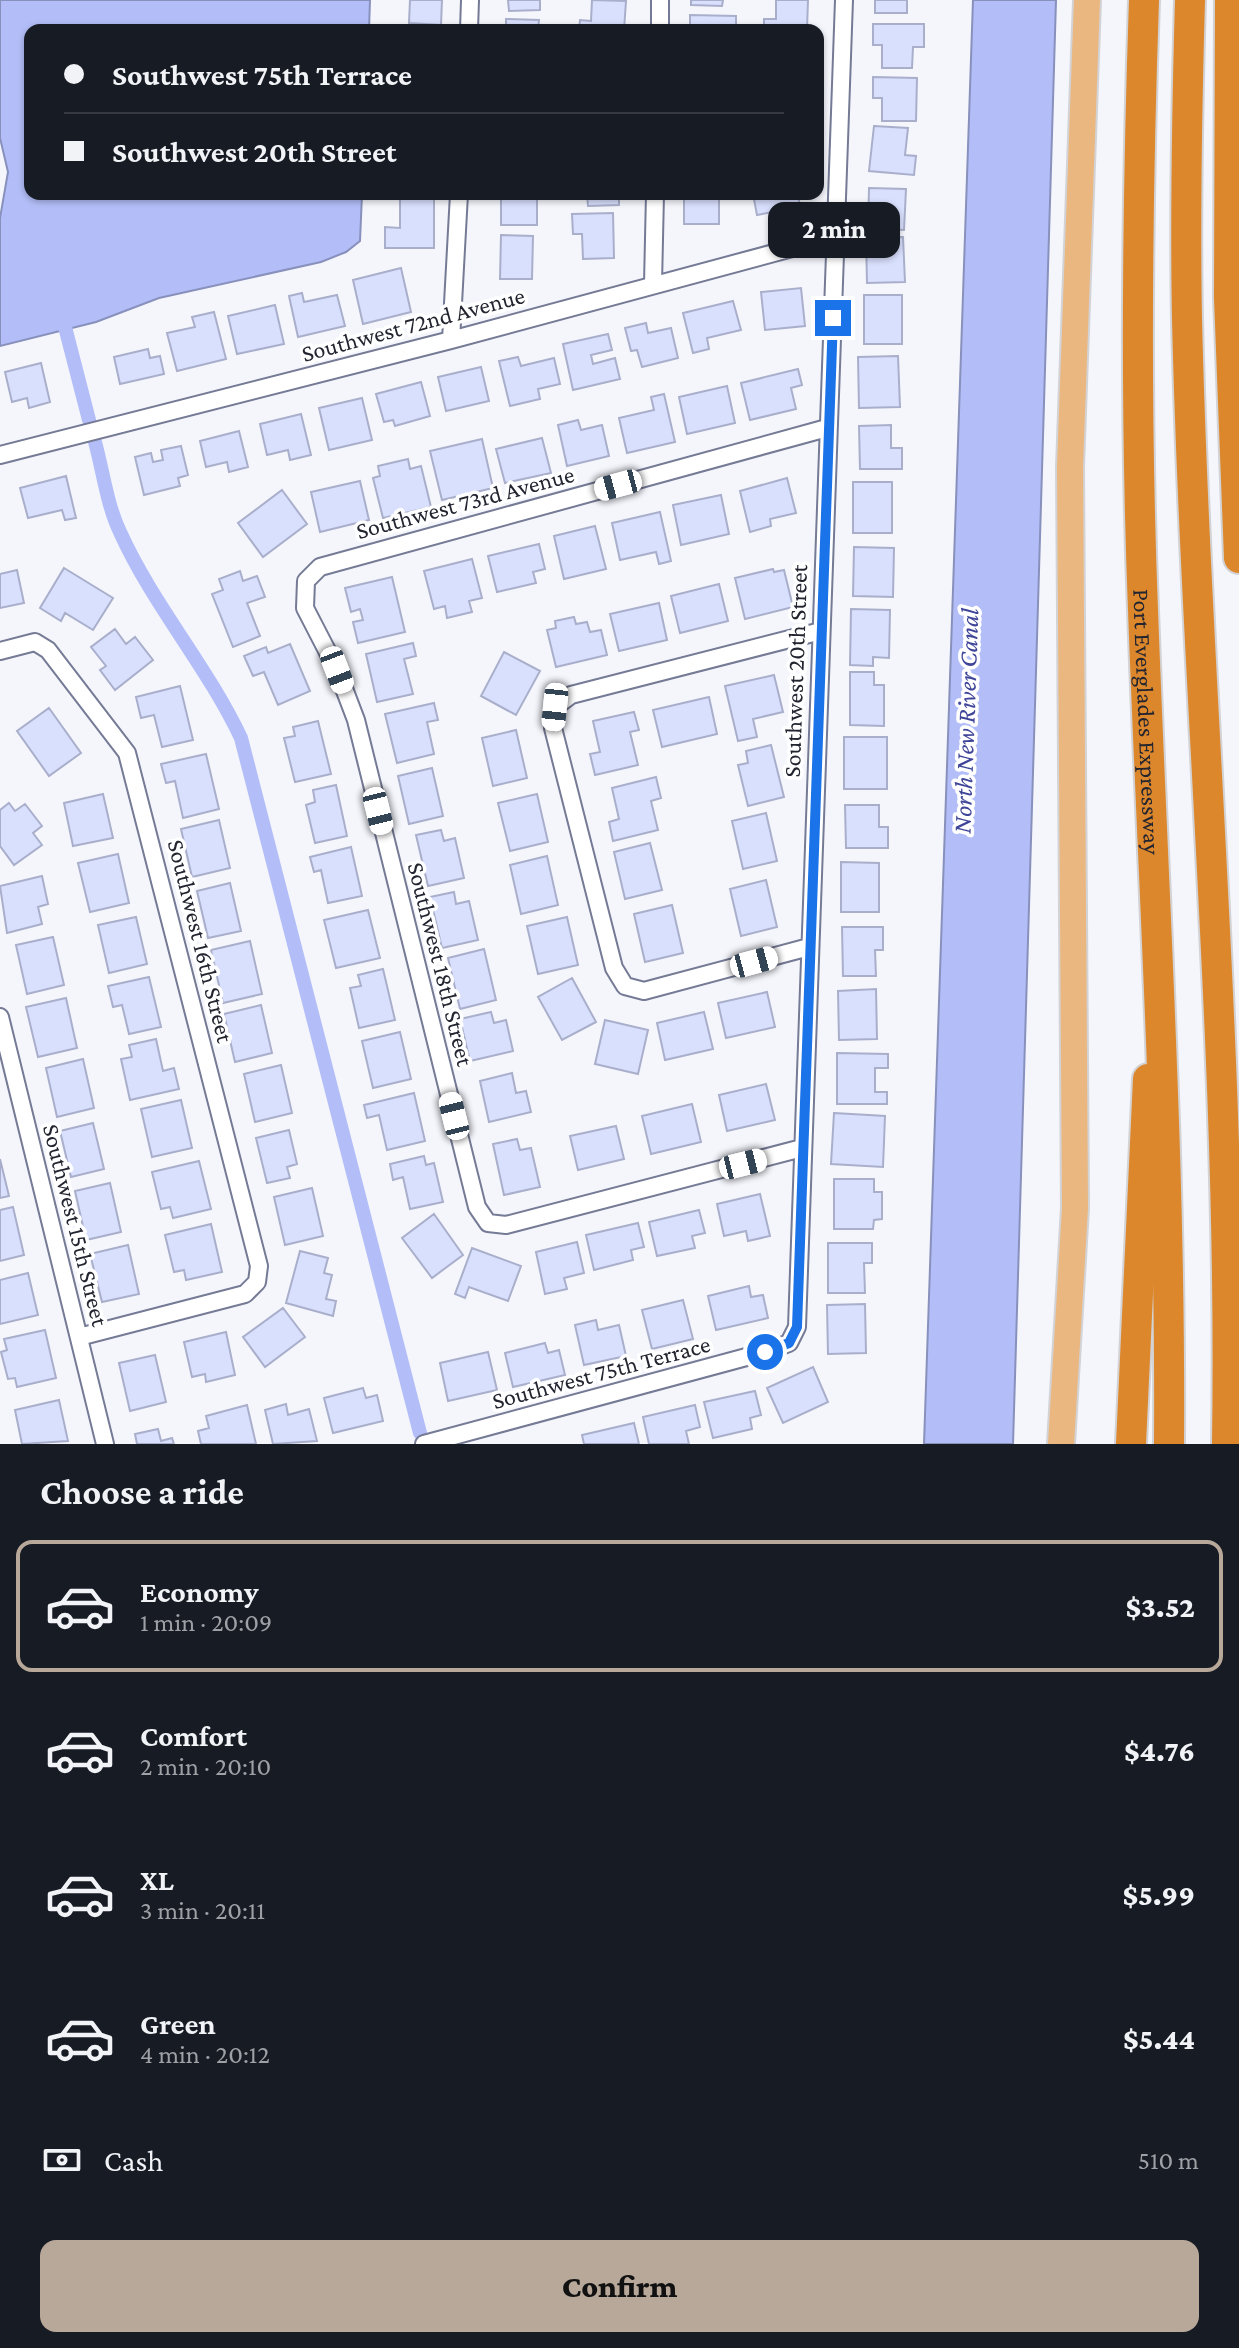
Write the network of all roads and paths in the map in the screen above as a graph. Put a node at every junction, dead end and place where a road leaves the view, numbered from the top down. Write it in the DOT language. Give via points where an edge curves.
graph roads {
  1 [pos="470,0"];
  2 [pos="660,0"];
  3 [pos="844,0"];
  4 [pos="1087,0"];
  5 [pos="1144,0"];
  6 [pos="1190,0"];
  7 [pos="1230,0"];
  8 [pos="469,24"];
  9 [pos="660,24"];
  10 [pos="459,200"];
  11 [pos="655,200"];
  12 [pos="837,236"];
  13 [pos="653,284"];
  14 [pos="451,340"];
  15 [pos="827,428"];
  16 [pos="0,455"];
  17 [pos="1239,558"];
  18 [pos="306,581"];
  19 [pos="821,631"];
  20 [pos="0,651"];
  21 [pos="809,947"];
  22 [pos="0,1017"];
  23 [pos="1163,1035"];
  24 [pos="802,1148"];
  25 [pos="79,1337"];
  26 [pos="789,1343"];
  27 [pos="105,1444"];
  28 [pos="424,1444"];
  29 [pos="1061,1444"];
  30 [pos="1131,1444"];
  31 [pos="1169,1444"];
  32 [pos="1227,1444"];
  1 -- 8 [label="street"];
  2 -- 9 [label="street"];
  3 -- 12 [label="street, Southwest 20th Street"];
  4 -- 29 [label="main road" via="1070,467 1075,1208"];
  5 -- 23 [label="highway, Port Everglades Expressway" via="1138,433"];
  6 -- 32 [label="highway" via="1187,316 1222,1059"];
  7 -- 17 [label="highway" via="1229,298"];
  10 -- 14 [label="street"];
  11 -- 13 [label="street"];
  12 -- 13 [label="street, Southwest 72nd Avenue"];
  12 -- 15 [label="street, Southwest 20th Street"];
  13 -- 14 [label="street, Southwest 72nd Avenue"];
  14 -- 16 [label="street, Southwest 72nd Avenue"];
  15 -- 18 [label="street, Southwest 73rd Avenue" via="320,567"];
  15 -- 19 [label="street, Southwest 20th Street"];
  18 -- 24 [label="street, Southwest 18th Street" via="305,608 356,720 477,1207 488,1223 506,1225"];
  19 -- 21 [label="street, Southwest 20th Street"];
  19 -- 21 [label="street" via="571,695 555,707 553,728 614,968 625,986 644,991"];
  20 -- 25 [label="street, Southwest 16th Street" via="35,642 48,650 127,753 259,1266 257,1282 245,1294"];
  21 -- 24 [label="street, Southwest 20th Street"];
  22 -- 25 [label="street, Southwest 15th Street"];
  23 -- 30 [label="highway" via="1145,1086"];
  23 -- 31 [label="highway, Port Everglades Expressway"];
  24 -- 26 [label="street, Southwest 20th Street" via="797,1327"];
  25 -- 27 [label="street, Southwest 15th Street"];
  26 -- 28 [label="street, Southwest 75th Terrace"];
}
